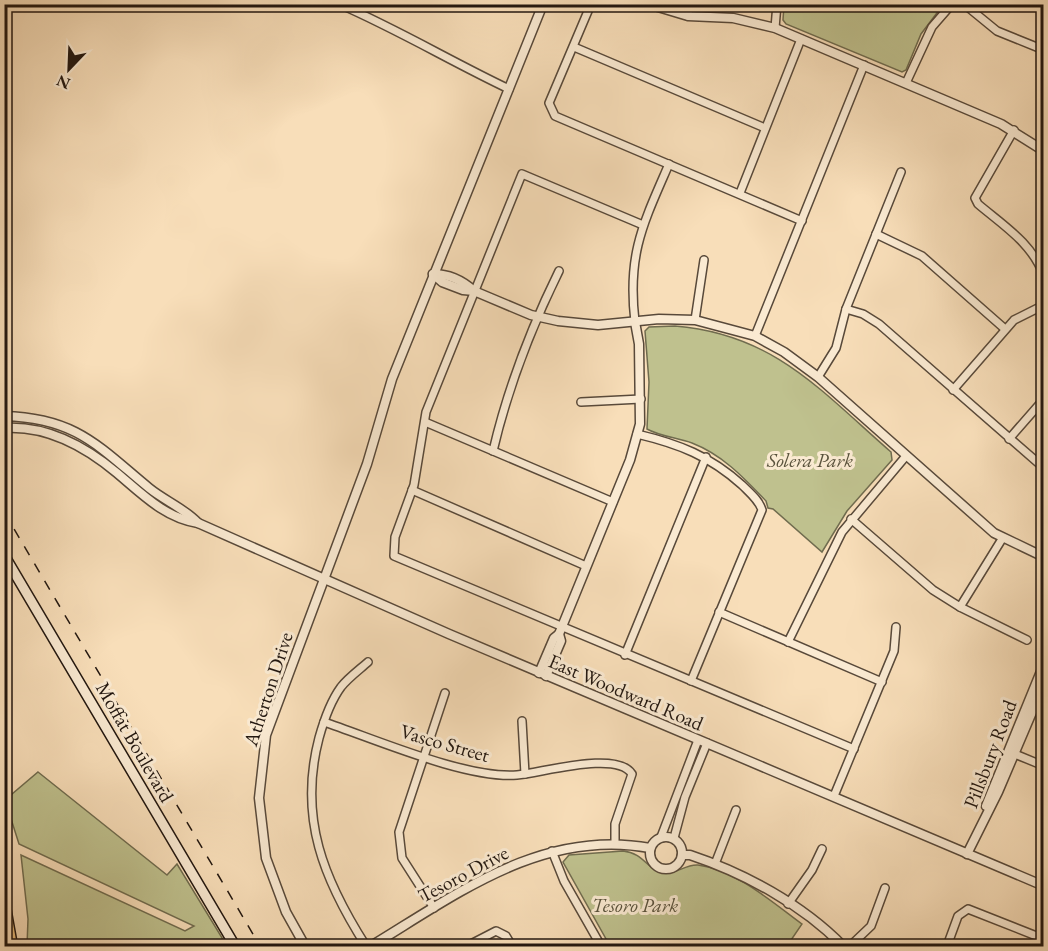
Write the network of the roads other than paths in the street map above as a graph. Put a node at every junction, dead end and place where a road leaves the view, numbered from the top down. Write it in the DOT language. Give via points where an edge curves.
graph roads {
  1 [pos="339,4"];
  2 [pos="543,4"];
  3 [pos="591,4"];
  4 [pos="648,4"];
  5 [pos="689,4"];
  6 [pos="777,4"];
  7 [pos="952,4"];
  8 [pos="964,4"];
  9 [pos="688,16"];
  10 [pos="775,28"];
  11 [pos="801,39"];
  12 [pos="574,47"];
  13 [pos="1044,50"];
  14 [pos="864,65"];
  15 [pos="906,83"];
  16 [pos="509,89"];
  17 [pos="765,128"];
  18 [pos="1014,130"];
  19 [pos="1044,151"];
  20 [pos="669,164"];
  21 [pos="901,172"];
  22 [pos="740,193"];
  23 [pos="802,221"];
  24 [pos="643,225"];
  25 [pos="876,234"];
  26 [pos="704,260"];
  27 [pos="560,271"];
  28 [pos="433,274"];
  29 [pos="1044,276"];
  30 [pos="474,291"];
  31 [pos="1044,305"];
  32 [pos="846,309"];
  33 [pos="537,316"];
  34 [pos="695,320"];
  35 [pos="634,322"];
  36 [pos="1005,329"];
  37 [pos="755,336"];
  38 [pos="818,377"];
  39 [pos="953,390"];
  40 [pos="641,399"];
  41 [pos="1044,399"];
  42 [pos="581,402"];
  43 [pos="4,416"];
  44 [pos="425,422"];
  45 [pos="4,428"];
  46 [pos="637,434"];
  47 [pos="1009,439"];
  48 [pos="493,451"];
  49 [pos="906,456"];
  50 [pos="706,457"];
  51 [pos="1044,468"];
  52 [pos="412,490"];
  53 [pos="613,502"];
  54 [pos="851,519"];
  55 [pos="198,523"];
  56 [pos="1002,539"];
  57 [pos="4,555"];
  58 [pos="1044,557"];
  59 [pos="586,566"];
  60 [pos="324,580"];
  61 [pos="960,607"];
  62 [pos="719,612"];
  63 [pos="896,627"];
  64 [pos="560,632"];
  65 [pos="1027,640"];
  66 [pos="788,642"];
  67 [pos="625,655"];
  68 [pos="368,662"];
  69 [pos="1044,663"];
  70 [pos="542,674"];
  71 [pos="691,681"];
  72 [pos="882,682"];
  73 [pos="1044,684"];
  74 [pos="445,693"];
  75 [pos="522,721"];
  76 [pos="324,722"];
  77 [pos="703,742"];
  78 [pos="854,749"];
  79 [pos="1011,753"];
  80 [pos="423,755"];
  81 [pos="1044,766"];
  82 [pos="525,774"];
  83 [pos="834,796"];
  84 [pos="736,810"];
  85 [pos="661,837"];
  86 [pos="674,838"];
  87 [pos="615,844"];
  88 [pos="650,848"];
  89 [pos="822,849"];
  90 [pos="552,851"];
  91 [pos="967,854"];
  92 [pos="682,855"];
  93 [pos="716,864"];
  94 [pos="1044,886"];
  95 [pos="885,888"];
  96 [pos="789,904"];
  97 [pos="4,907"];
  98 [pos="434,908"];
  99 [pos="1044,939"];
  100 [pos="10,946"];
  101 [pos="235,946"];
  102 [pos="305,946"];
  103 [pos="369,946"];
  104 [pos="466,946"];
  105 [pos="512,946"];
  106 [pos="601,946"];
  107 [pos="843,946"];
  108 [pos="850,946"];
  109 [pos="948,946"];
  1 -- 16 [label="street"];
  2 -- 16 [label="street, Atherton Drive"];
  3 -- 12 [label="street"];
  4 -- 9 [label="street"];
  5 -- 9 [label="street"];
  6 -- 10 [label="street"];
  7 -- 15 [label="street" via="932,27"];
  8 -- 13 [label="street" via="998,30"];
  9 -- 10 [label="street" via="733,18"];
  10 -- 11 [label="street"];
  11 -- 14 [label="street"];
  11 -- 17 [label="street"];
  12 -- 17 [label="street"];
  12 -- 20 [label="street" via="549,103 550,110 555,116"];
  14 -- 15 [label="street"];
  14 -- 23 [label="street"];
  15 -- 18 [label="street"];
  16 -- 28 [label="street, Atherton Drive"];
  17 -- 22 [label="street"];
  18 -- 19 [label="street"];
  18 -- 29 [label="street" via="975,198 1035,254"];
  20 -- 22 [label="street"];
  20 -- 24 [label="street"];
  21 -- 25 [label="street"];
  22 -- 23 [label="street"];
  23 -- 37 [label="street"];
  24 -- 30 [label="street" via="522,174"];
  24 -- 35 [label="street" via="632,264"];
  25 -- 32 [label="street"];
  25 -- 36 [label="street" via="922,256"];
  26 -- 34 [label="street"];
  27 -- 33 [label="street"];
  28 -- 30 [label="street" via="445,274"];
  28 -- 60 [label="street, Atherton Drive" via="392,379 367,464"];
  30 -- 33 [label="street"];
  30 -- 44 [label="street"];
  31 -- 36 [label="street"];
  32 -- 38 [label="street" via="836,348"];
  32 -- 39 [label="street" via="879,324"];
  33 -- 35 [label="street" via="597,325"];
  33 -- 48 [label="street" via="506,393"];
  34 -- 35 [label="street"];
  34 -- 37 [label="street"];
  35 -- 40 [label="street"];
  36 -- 39 [label="street"];
  37 -- 38 [label="street"];
  38 -- 49 [label="street"];
  39 -- 47 [label="street"];
  40 -- 42 [label="street"];
  40 -- 46 [label="street"];
  41 -- 47 [label="street"];
  43 -- 55 [label="street, East Woodward Road" via="55,423 92,440"];
  44 -- 48 [label="street"];
  44 -- 52 [label="street"];
  45 -- 55 [label="street, East Woodward Road" via="52,433 88,450 163,510 182,521"];
  46 -- 50 [label="street"];
  46 -- 53 [label="street"];
  47 -- 51 [label="street"];
  48 -- 53 [label="street"];
  49 -- 54 [label="street"];
  49 -- 56 [label="street"];
  50 -- 62 [label="street" via="748,491 762,510"];
  50 -- 67 [label="street"];
  52 -- 59 [label="street"];
  52 -- 64 [label="street" via="395,537 394,556"];
  53 -- 59 [label="street"];
  54 -- 61 [label="street" via="933,590"];
  54 -- 66 [label="street" via="805,602"];
  55 -- 60 [label="street, East Woodward Road"];
  56 -- 58 [label="street"];
  56 -- 61 [label="street"];
  57 -- 101 [label="main road, Moffat Boulevard"];
  59 -- 64 [label="street"];
  60 -- 70 [label="street, East Woodward Road"];
  60 -- 102 [label="street, Atherton Drive" via="266,735 259,798 266,858 286,912"];
  61 -- 65 [label="street"];
  62 -- 66 [label="street"];
  62 -- 71 [label="street"];
  63 -- 72 [label="street" via="894,651"];
  64 -- 67 [label="street"];
  64 -- 70 [label="street" via="561,640"];
  66 -- 72 [label="street"];
  67 -- 71 [label="street"];
  68 -- 76 [label="street" via="342,686"];
  69 -- 79 [label="street, Pillsbury Road"];
  70 -- 77 [label="street, East Woodward Road"];
  71 -- 78 [label="street"];
  72 -- 78 [label="street"];
  73 -- 79 [label="street, Pillsbury Road"];
  74 -- 80 [label="street"];
  75 -- 82 [label="street"];
  76 -- 80 [label="street, Vasco Street"];
  76 -- 103 [label="street" via="312,778 316,839 333,890"];
  77 -- 83 [label="street, East Woodward Road"];
  77 -- 85 [label="street"];
  77 -- 86 [label="street"];
  78 -- 83 [label="street"];
  79 -- 81 [label="street"];
  79 -- 91 [label="street, Pillsbury Road" via="998,792"];
  80 -- 82 [label="street, Vasco Street" via="484,774"];
  80 -- 98 [label="street" via="401,820 400,845 409,870"];
  82 -- 87 [label="street, Vasco Street" via="611,763 630,771 630,783 615,824"];
  83 -- 91 [label="street, East Woodward Road"];
  84 -- 93 [label="street"];
  85 -- 86 [label="street"];
  85 -- 88 [label="street"];
  86 -- 92 [label="street"];
  87 -- 88 [label="street, Tesoro Drive"];
  87 -- 90 [label="street, Tesoro Drive"];
  88 -- 92 [label="street" via="653,864 663,869 673,867"];
  89 -- 96 [label="street"];
  90 -- 98 [label="street, Tesoro Drive" via="496,871"];
  90 -- 106 [label="street" via="564,881"];
  91 -- 94 [label="street, East Woodward Road"];
  92 -- 93 [label="street"];
  93 -- 96 [label="street"];
  95 -- 108 [label="street" via="871,926"];
  96 -- 107 [label="street"];
  97 -- 100 [label="highway"];
  98 -- 103 [label="street, Tesoro Drive"];
  99 -- 109 [label="street" via="974,910 964,910 958,916"];
  104 -- 105 [label="street" via="496,931"];
}
